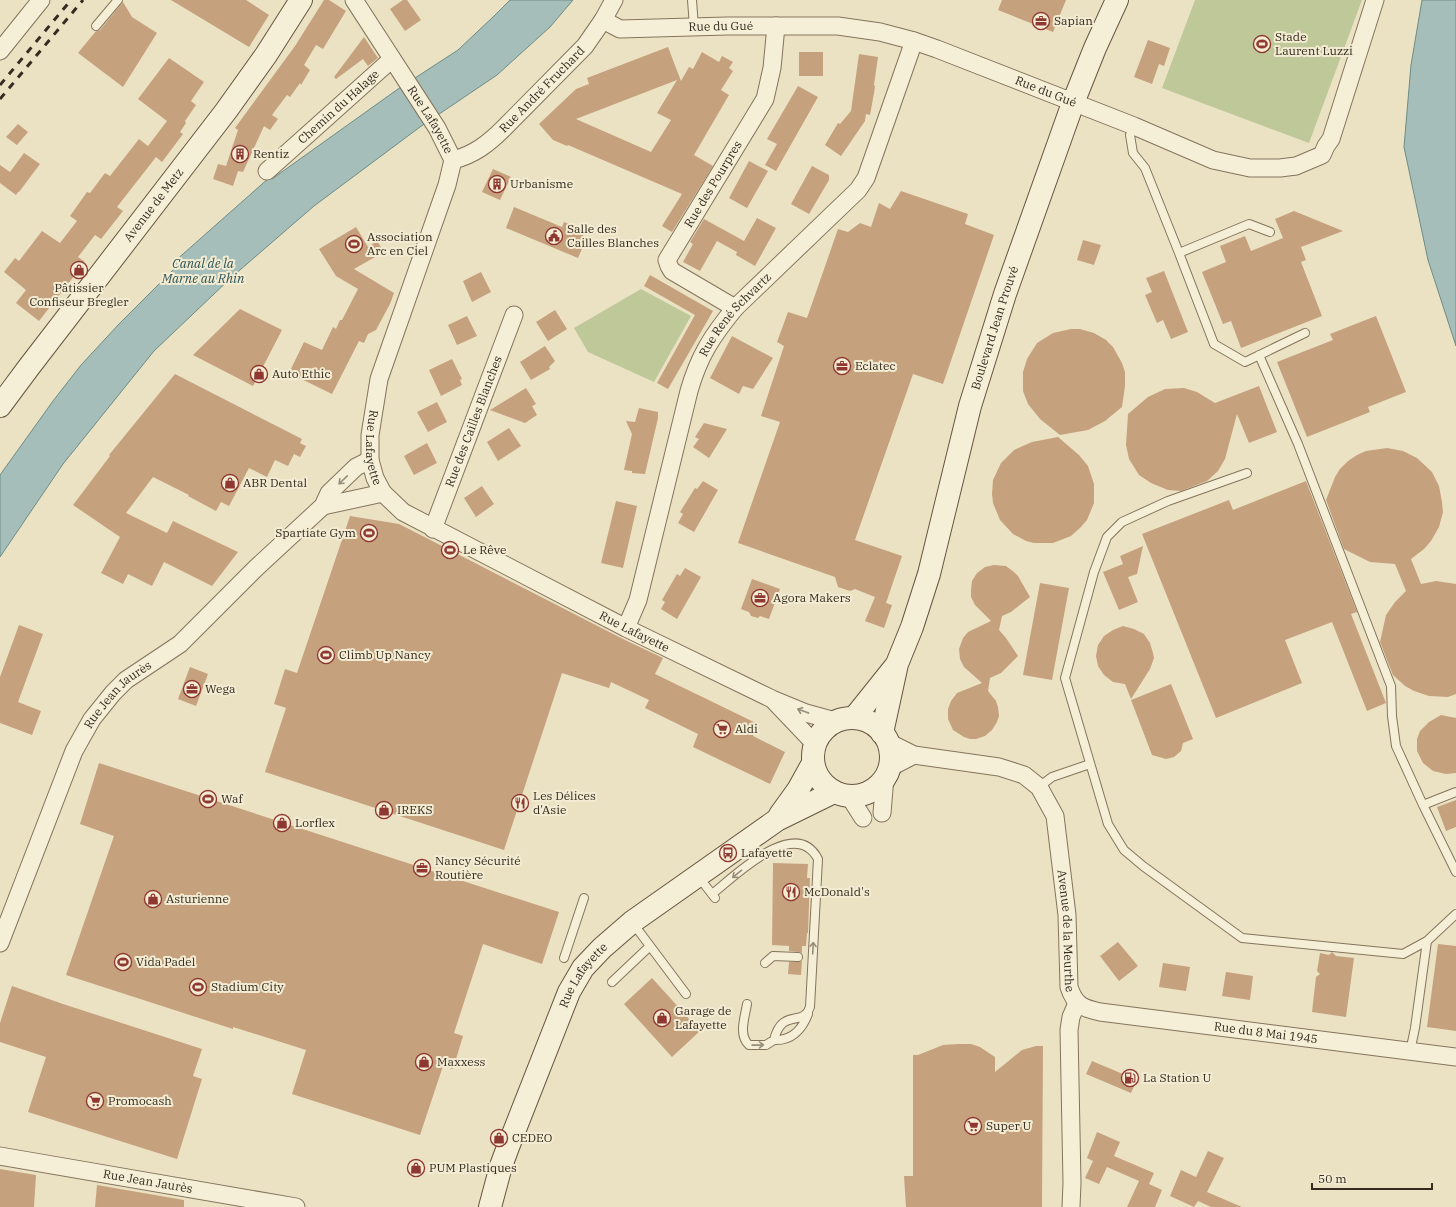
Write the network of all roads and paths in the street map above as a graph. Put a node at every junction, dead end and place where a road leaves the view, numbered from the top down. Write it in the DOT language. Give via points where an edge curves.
graph roads {
  1 [pos="41,0"];
  2 [pos="118,0"];
  3 [pos="301,0"];
  4 [pos="354,0"];
  5 [pos="614,0"];
  6 [pos="692,0"];
  7 [pos="1117,0"];
  8 [pos="1375,0"];
  9 [pos="603,20"];
  10 [pos="96,26"];
  11 [pos="776,26"];
  12 [pos="694,27"];
  13 [pos="914,41"];
  14 [pos="0,51"];
  15 [pos="392,59"];
  16 [pos="1073,103"];
  17 [pos="1134,126"];
  18 [pos="453,160"];
  19 [pos="267,170"];
  20 [pos="1270,232"];
  21 [pos="1179,253"];
  22 [pos="735,308"];
  23 [pos="514,315"];
  24 [pos="1305,333"];
  25 [pos="1259,355"];
  26 [pos="0,406"];
  27 [pos="370,460"];
  28 [pos="1247,473"];
  29 [pos="383,493"];
  30 [pos="323,506"];
  31 [pos="433,529"];
  32 [pos="626,628"];
  33 [pos="898,664"];
  34 [pos="772,699"];
  35 [pos="845,720"];
  36 [pos="885,738"];
  37 [pos="814,754"];
  38 [pos="914,755"];
  39 [pos="1090,764"];
  40 [pos="887,772"];
  41 [pos="1039,787"];
  42 [pos="1456,792"];
  43 [pos="842,794"];
  44 [pos="1422,805"];
  45 [pos="882,813"];
  46 [pos="863,818"];
  47 [pos="777,820"];
  48 [pos="1456,872"];
  49 [pos="698,875"];
  50 [pos="584,898"];
  51 [pos="1456,914"];
  52 [pos="632,922"];
  53 [pos="1427,941"];
  54 [pos="0,943"];
  55 [pos="650,946"];
  56 [pos="798,957"];
  57 [pos="564,958"];
  58 [pos="765,963"];
  59 [pos="612,982"];
  60 [pos="686,994"];
  61 [pos="1077,1003"];
  62 [pos="746,1004"];
  63 [pos="808,1014"];
  64 [pos="774,1040"];
  65 [pos="1410,1052"];
  66 [pos="1456,1057"];
  67 [pos="0,1156"];
  68 [pos="246,1203"];
  69 [pos="296,1207"];
  70 [pos="490,1207"];
  71 [pos="1071,1207"];
  1 -- 14 [label="street"];
  2 -- 10 [label="lane"];
  3 -- 26 [label="street, Avenue de Metz" via="226,111"];
  4 -- 15 [label="street, Rue Lafayette"];
  5 -- 9 [label="street, Rue André Fruchard"];
  6 -- 12 [label="lane"];
  7 -- 16 [label="street, Boulevard Jean Prouvé" via="1094,48"];
  8 -- 17 [label="street, Rue du Gué" via="1331,139 1322,155 1296,166 1250,168 1213,160"];
  9 -- 12 [label="street, Rue du Gué" via="620,30"];
  9 -- 18 [label="street, Rue André Fruchard" via="579,53 492,140 472,154"];
  11 -- 12 [label="street, Rue du Gué"];
  11 -- 13 [label="street, Rue du Gué" via="838,26 880,32"];
  11 -- 22 [label="street, Rue des Pourpres" via="771,73 765,99 667,260 672,271"];
  13 -- 16 [label="street, Rue du Gué"];
  13 -- 22 [label="street, Rue René Schvartz" via="863,184"];
  15 -- 18 [label="street, Rue Lafayette" via="437,128"];
  15 -- 19 [label="street, Chemin du Halage"];
  16 -- 17 [label="street, Rue du Gué"];
  16 -- 33 [label="street, Boulevard Jean Prouvé" via="1005,294 970,406 929,574"];
  17 -- 21 [label="lane" via="1130,135 1133,153 1145,168"];
  18 -- 27 [label="street, Rue Lafayette" via="447,185 379,379 370,435"];
  20 -- 21 [label="lane" via="1249,224"];
  21 -- 25 [label="lane" via="1214,344 1245,362"];
  22 -- 32 [label="street, Rue René Schvartz" via="707,345 695,371 638,600"];
  23 -- 31 [label="street, Rue des Cailles Blanches"];
  24 -- 25 [label="lane"];
  25 -- 44 [label="lane" via="1298,444 1390,686 1396,746"];
  27 -- 29 [label="street, Rue Lafayette"];
  27 -- 30 [label="street, Rue Jean Jaurès, one-way" via="356,467 340,482"];
  28 -- 39 [label="lane" via="1168,501 1122,522 1107,537 1094,572 1065,678"];
  29 -- 30 [label="street"];
  29 -- 31 [label="street, Rue Lafayette" via="403,512"];
  30 -- 54 [label="street, Rue Jean Jaurès" via="180,644 126,680 92,718 74,751"];
  31 -- 32 [label="street, Rue Lafayette"];
  32 -- 34 [label="street, Rue Lafayette"];
  33 -- 35 [label="street, Boulevard Jean Prouvé"];
  33 -- 36 [label="street, Boulevard Jean Prouvé"];
  35 -- 34 [label="street, Rue Lafayette, one-way" via="806,712"];
  34 -- 37 [label="street, Rue Lafayette"];
  35 -- 36 [label="street" via="870,722"];
  35 -- 37 [label="street" via="826,727 819,735"];
  36 -- 38 [label="street, Avenue de la Meurthe"];
  36 -- 40 [label="street" via="891,759"];
  37 -- 43 [label="street" via="817,775 824,785"];
  37 -- 47 [label="street, Rue Lafayette" via="798,790"];
  38 -- 40 [label="street"];
  38 -- 41 [label="street, Avenue de la Meurthe" via="999,767 1024,775"];
  39 -- 41 [label="lane" via="1052,777"];
  39 -- 53 [label="lane" via="1108,824 1124,850 1242,938 1402,954"];
  40 -- 43 [label="street" via="879,785 870,792 860,795"];
  40 -- 45 [label="street"];
  41 -- 61 [label="street, Avenue de la Meurthe" via="1054,816 1067,915 1069,987"];
  42 -- 44 [label="lane"];
  43 -- 46 [label="street"];
  43 -- 47 [label="street, Rue Lafayette"];
  44 -- 48 [label="lane"];
  47 -- 49 [label="street, Rue Lafayette"];
  49 -- 52 [label="street, Rue Lafayette"];
  63 -- 49 [label="lane, one-way" via="818,859 814,851 799,843 770,850 755,859 713,896"];
  50 -- 57 [label="lane"];
  51 -- 53 [label="lane"];
  52 -- 55 [label="lane"];
  52 -- 70 [label="street, Rue Lafayette" via="582,968 574,981 506,1153"];
  53 -- 65 [label="lane"];
  55 -- 59 [label="lane"];
  55 -- 60 [label="lane"];
  56 -- 58 [label="lane" via="773,956"];
  61 -- 65 [label="street, Rue du 8 Mai 1945" via="1084,1008 1100,1012"];
  61 -- 71 [label="street, Avenue de la Meurthe" via="1069,1030"];
  62 -- 64 [label="lane, one-way" via="743,1026 746,1042 749,1045 766,1045"];
  63 -- 64 [label="lane" via="797,1032 783,1040"];
  63 -- 64 [label="lane" via="786,1020 776,1030"];
  65 -- 66 [label="street, Rue du 8 Mai 1945"];
  67 -- 68 [label="street, Rue Jean Jaurès"];
  68 -- 69 [label="street, Rue Jean Jaurès"];
}
